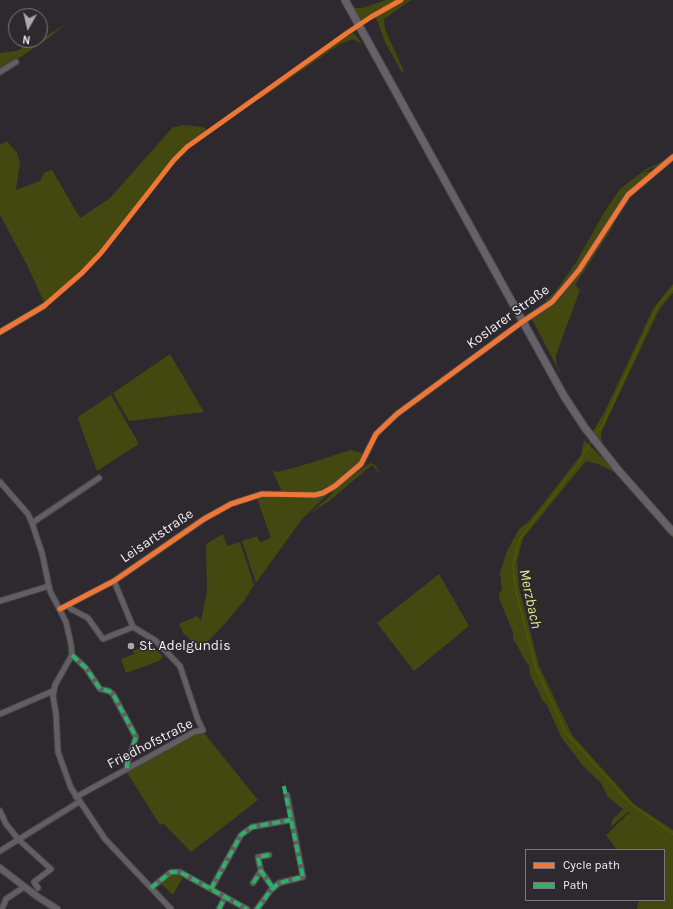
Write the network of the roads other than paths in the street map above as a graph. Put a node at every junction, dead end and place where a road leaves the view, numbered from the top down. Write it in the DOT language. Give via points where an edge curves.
graph roads {
  1 [pos="345,0"];
  2 [pos="16,62"];
  3 [pos="0,72"];
  4 [pos="673,157"];
  5 [pos="44,306"];
  6 [pos="522,322"];
  7 [pos="0,332"];
  8 [pos="361,464"];
  9 [pos="99,478"];
  10 [pos="0,482"];
  11 [pos="32,522"];
  12 [pos="673,532"];
  13 [pos="114,581"];
  14 [pos="49,586"];
  15 [pos="0,601"];
  16 [pos="68,605"];
  17 [pos="60,609"];
  18 [pos="133,627"];
  19 [pos="72,655"];
  20 [pos="53,691"];
  21 [pos="0,714"];
  22 [pos="127,769"];
  23 [pos="287,795"];
  24 [pos="76,797"];
  25 [pos="79,802"];
  26 [pos="0,811"];
  27 [pos="291,820"];
  28 [pos="19,840"];
  29 [pos="0,851"];
  30 [pos="269,855"];
  31 [pos="0,868"];
  32 [pos="260,871"];
  33 [pos="253,883"];
  34 [pos="24,887"];
  35 [pos="38,888"];
  36 [pos="151,888"];
  37 [pos="273,888"];
  38 [pos="211,889"];
  39 [pos="225,897"];
  40 [pos="2,909"];
  41 [pos="57,909"];
  42 [pos="171,909"];
  43 [pos="218,909"];
  44 [pos="247,909"];
  45 [pos="257,909"];
  1 -- 6 [label="main road"];
  2 -- 3 [label="street"];
  4 -- 6 [label="street, Koslarer Straße" via="628,195 584,264 561,293"];
  5 -- 7 [label="street"];
  6 -- 8 [label="street, Koslarer Straße" via="384,425 372,441"];
  6 -- 12 [label="main road" via="564,396 590,435"];
  8 -- 13 [label="street, Leisartstraße" via="323,493 307,496 252,496 218,510"];
  9 -- 11 [label="street"];
  10 -- 11 [label="street"];
  11 -- 14 [label="street"];
  13 -- 16 [label="street, Leisartstraße"];
  13 -- 18 [label="street"];
  14 -- 15 [label="street"];
  14 -- 17 [label="street"];
  16 -- 17 [label="street, Leisartstraße"];
  16 -- 18 [label="street" via="88,618 103,638"];
  17 -- 19 [label="street" via="66,622"];
  18 -- 22 [label="street, Friedhofstraße" via="156,641 180,666 203,730 194,732"];
  19 -- 20 [label="street"];
  19 -- 22 [label="street" via="86,668 100,689 114,694 136,737"];
  20 -- 21 [label="street"];
  20 -- 24 [label="street" via="58,752"];
  22 -- 24 [label="street, Friedhofstraße"];
  23 -- 27 [label="street"];
  24 -- 25 [label="street"];
  25 -- 28 [label="street"];
  25 -- 36 [label="street" via="105,839"];
  26 -- 28 [label="street" via="6,824"];
  27 -- 37 [label="street" via="303,877 285,880"];
  27 -- 38 [label="street" via="252,827 241,835"];
  28 -- 29 [label="street"];
  28 -- 35 [label="street" via="51,869 34,882"];
  30 -- 32 [label="street" via="258,857"];
  31 -- 34 [label="street"];
  32 -- 33 [label="street"];
  32 -- 37 [label="street"];
  34 -- 40 [label="street" via="6,899"];
  34 -- 41 [label="street"];
  36 -- 38 [label="street" via="174,871"];
  36 -- 42 [label="street"];
  37 -- 45 [label="street"];
  38 -- 39 [label="street"];
  39 -- 43 [label="street"];
  39 -- 44 [label="street"];
}
